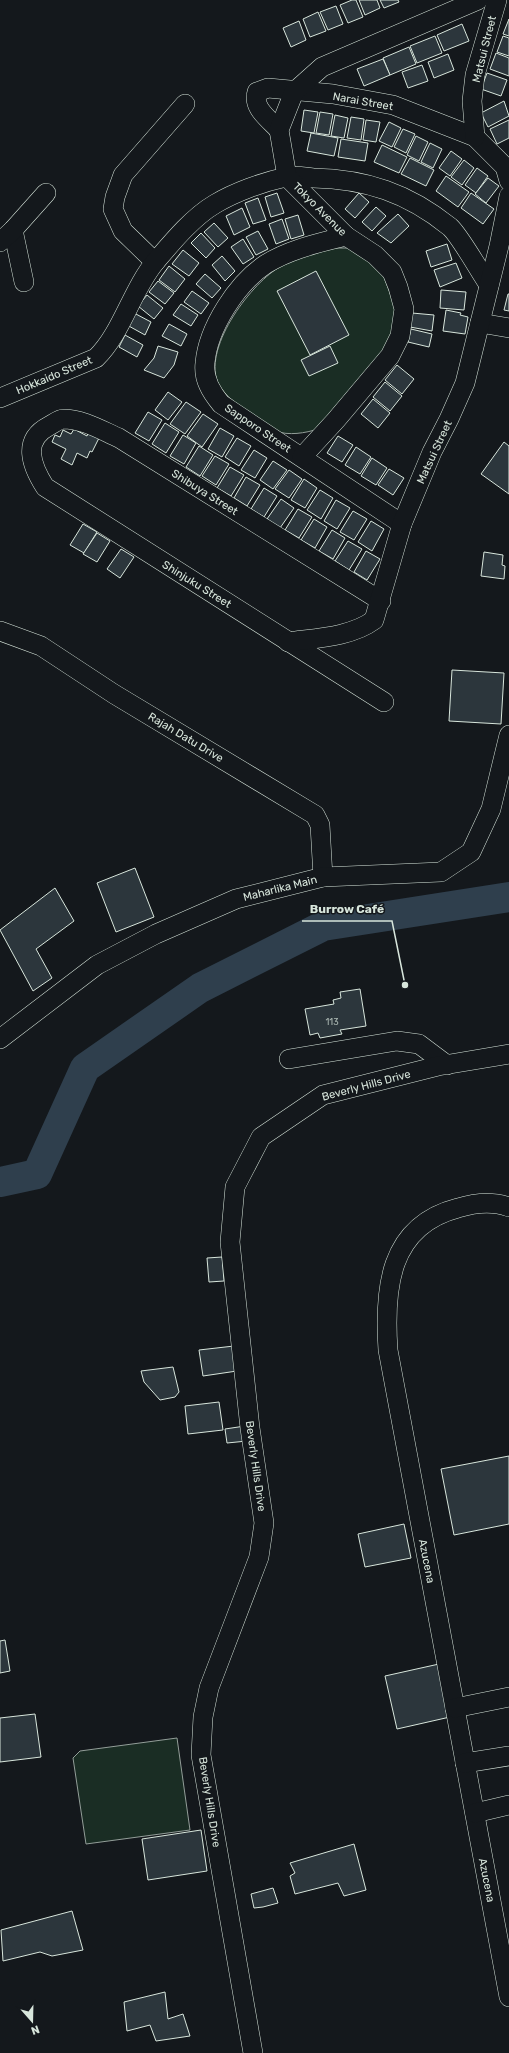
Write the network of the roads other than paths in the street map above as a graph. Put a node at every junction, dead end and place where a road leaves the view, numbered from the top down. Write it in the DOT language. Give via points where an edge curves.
graph roads {
  1 [pos="478,0"];
  2 [pos="497,0"];
  3 [pos="294,92"];
  4 [pos="185,104"];
  5 [pos="279,130"];
  6 [pos="475,137"];
  7 [pos="287,177"];
  8 [pos="509,181"];
  9 [pos="46,193"];
  10 [pos="509,196"];
  11 [pos="7,236"];
  12 [pos="346,236"];
  13 [pos="155,262"];
  14 [pos="24,282"];
  15 [pos="489,285"];
  16 [pos="480,323"];
  17 [pos="509,328"];
  18 [pos="0,398"];
  19 [pos="31,449"];
  20 [pos="302,457"];
  21 [pos="402,524"];
  22 [pos="381,601"];
  23 [pos="0,631"];
  24 [pos="288,642"];
  25 [pos="384,702"];
  26 [pos="509,735"];
  27 [pos="323,877"];
  28 [pos="0,1039"];
  29 [pos="509,1054"];
  30 [pos="289,1058"];
  31 [pos="447,1065"];
  32 [pos="509,1207"];
  33 [pos="509,1697"];
  34 [pos="455,1708"];
  35 [pos="509,1756"];
  36 [pos="465,1763"];
  37 [pos="509,1805"];
  38 [pos="474,1813"];
  39 [pos="509,1997"];
  40 [pos="253,2053"];
  1 -- 3 [label="street" via="322,67"];
  2 -- 6 [label="street, Matsui Street" via="475,75 472,101"];
  3 -- 5 [label="street"];
  3 -- 5 [label="street, Narai Street" via="268,88 257,92 257,107"];
  3 -- 6 [label="street, Narai Street" via="333,94 393,105"];
  4 -- 13 [label="street" via="123,175 115,197 113,209 123,231"];
  5 -- 7 [label="street, Tokyo Avenue"];
  6 -- 8 [label="street" via="505,167"];
  7 -- 12 [label="street, Tokyo Avenue"];
  7 -- 13 [label="street, Hokkaido Street" via="246,190 202,213"];
  7 -- 15 [label="street, Hokkaido Street" via="339,178 368,183 406,199 451,228"];
  9 -- 11 [label="street"];
  10 -- 15 [label="street, Matsui Street"];
  11 -- 14 [label="street"];
  12 -- 20 [label="street, Tokyo Avenue" via="375,255 392,272 404,309 400,336 390,356"];
  12 -- 20 [label="street, Sapporo Street" via="286,252 265,265 244,283 213,331 204,363 210,391 221,404"];
  13 -- 18 [label="street, Hokkaido Street" via="133,296 107,347 96,358"];
  15 -- 16 [label="street, Matsui Street"];
  16 -- 17 [label="street"];
  16 -- 21 [label="street, Matsui Street" via="465,383"];
  19 -- 22 [label="street, Shibuya Street" via="39,432 62,419 89,424 118,438"];
  19 -- 24 [label="street, Shinjuku Street" via="34,470 45,487"];
  20 -- 21 [label="street, Sapporo Street"];
  21 -- 22 [label="street, Matsui Street"];
  22 -- 24 [label="street, Matsui Street" via="374,620 365,627"];
  23 -- 27 [label="street, Rajah Datu Drive" via="41,646 114,694 315,815 320,824"];
  24 -- 25 [label="street, Shinjuku Street"];
  26 -- 27 [label="street, Maharlika Main" via="491,809 471,852 441,872"];
  27 -- 28 [label="street, Maharlika Main" via="236,899 156,934 98,965"];
  29 -- 31 [label="street, Beverly Hills Drive"];
  30 -- 31 [label="street" via="397,1040 419,1044"];
  31 -- 40 [label="street, Beverly Hills Drive" via="323,1094 262,1137 235,1187 230,1242 250,1428 264,1523 259,1557 209,1688 203,1717 201,1755"];
  32 -- 34 [label="street, Azucena" via="485,1203 466,1205 447,1210 428,1221 413,1233 403,1247 393,1267 388,1289 388,1350"];
  33 -- 34 [label="street"];
  34 -- 36 [label="street, Azucena"];
  35 -- 36 [label="street"];
  36 -- 38 [label="street, Azucena"];
  37 -- 38 [label="street"];
  38 -- 39 [label="street, Azucena"];
}
